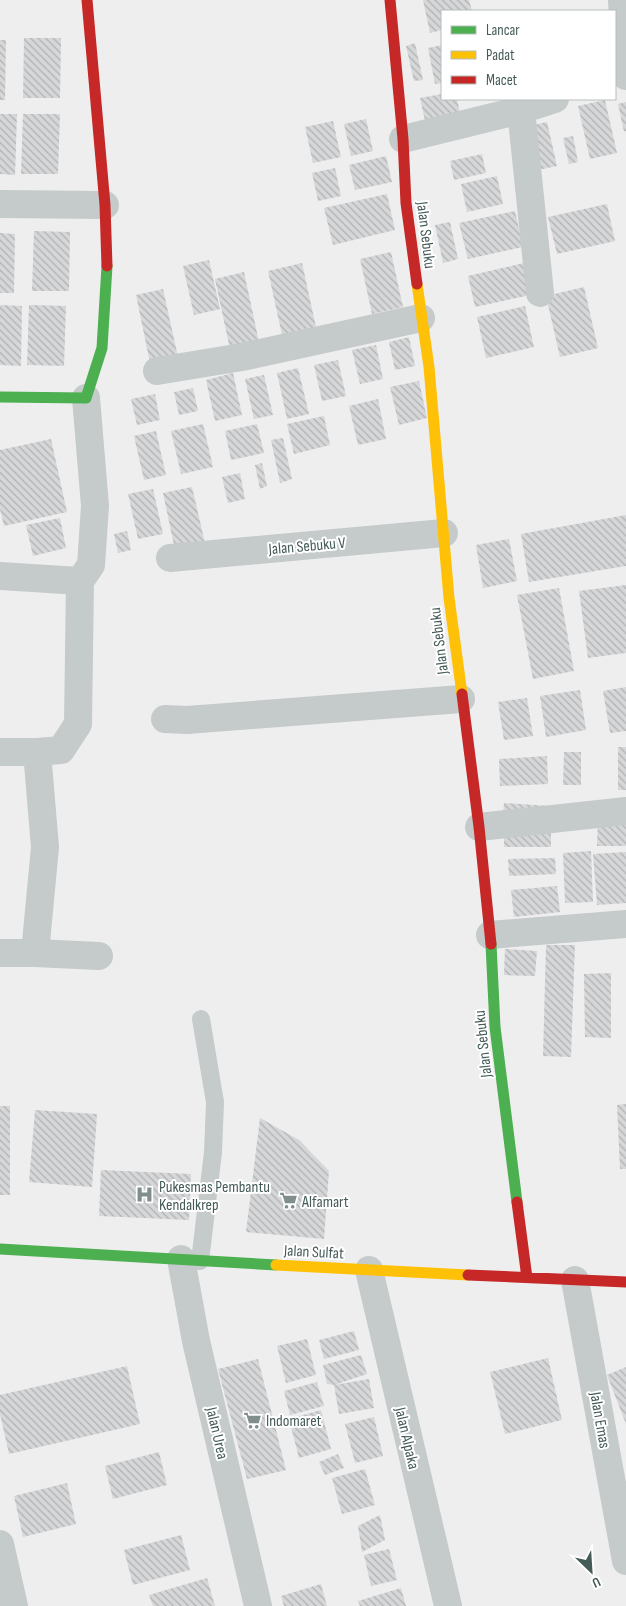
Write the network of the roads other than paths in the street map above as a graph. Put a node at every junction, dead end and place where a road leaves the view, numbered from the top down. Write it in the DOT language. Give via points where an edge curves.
graph roads {
  1 [pos="88,0"];
  2 [pos="390,0"];
  3 [pos="622,0"];
  4 [pos="626,76"];
  5 [pos="552,100"];
  6 [pos="521,110"];
  7 [pos="403,139"];
  8 [pos="0,204"];
  9 [pos="105,205"];
  10 [pos="540,293"];
  11 [pos="421,318"];
  12 [pos="157,371"];
  13 [pos="0,397"];
  14 [pos="86,398"];
  15 [pos="444,533"];
  16 [pos="170,558"];
  17 [pos="0,576"];
  18 [pos="80,581"];
  19 [pos="461,699"];
  20 [pos="165,719"];
  21 [pos="0,752"];
  22 [pos="37,752"];
  23 [pos="626,811"];
  24 [pos="479,828"];
  25 [pos="626,924"];
  26 [pos="490,935"];
  27 [pos="0,953"];
  28 [pos="35,953"];
  29 [pos="99,956"];
  30 [pos="201,1018"];
  31 [pos="0,1249"];
  32 [pos="190,1260"];
  33 [pos="368,1270"];
  34 [pos="527,1278"];
  35 [pos="575,1280"];
  36 [pos="626,1282"];
  37 [pos="0,1544"];
  38 [pos="626,1561"];
  39 [pos="14,1606"];
  40 [pos="258,1606"];
  41 [pos="448,1606"];
  1 -- 9 [label="street"];
  2 -- 7 [label="street, Jalan Sebuku"];
  3 -- 4 [label="street"];
  5 -- 6 [label="street"];
  6 -- 7 [label="street"];
  6 -- 10 [label="street"];
  7 -- 11 [label="street, Jalan Sebuku" via="406,203"];
  8 -- 9 [label="street"];
  9 -- 14 [label="street" via="107,276 102,348"];
  11 -- 12 [label="street" via="242,357"];
  11 -- 15 [label="street, Jalan Sebuku" via="429,367"];
  13 -- 14 [label="street"];
  14 -- 18 [label="street" via="95,506 91,565"];
  15 -- 16 [label="street, Jalan Sebuku V"];
  15 -- 19 [label="street, Jalan Sebuku"];
  17 -- 18 [label="street"];
  18 -- 22 [label="street" via="78,724 61,750"];
  19 -- 20 [label="street"];
  19 -- 24 [label="street, Jalan Sebuku"];
  21 -- 22 [label="street"];
  22 -- 28 [label="street" via="45,847"];
  23 -- 24 [label="street"];
  24 -- 26 [label="street, Jalan Sebuku"];
  25 -- 26 [label="street"];
  26 -- 34 [label="street, Jalan Sebuku" via="495,1027"];
  27 -- 28 [label="street"];
  28 -- 29 [label="street"];
  30 -- 32 [label="lane" via="215,1102 214,1152"];
  31 -- 32 [label="street, Jalan Sulfat"];
  32 -- 33 [label="street, Jalan Sulfat"];
  32 -- 40 [label="street, Jalan Urea" via="196,1341"];
  33 -- 34 [label="street, Jalan Sulfat"];
  33 -- 41 [label="street, Jalan Alpaka"];
  34 -- 35 [label="street, Jalan Sulfat"];
  35 -- 36 [label="street, Jalan Sulfat"];
  35 -- 38 [label="street, Jalan Emas"];
  37 -- 39 [label="street"];
}
